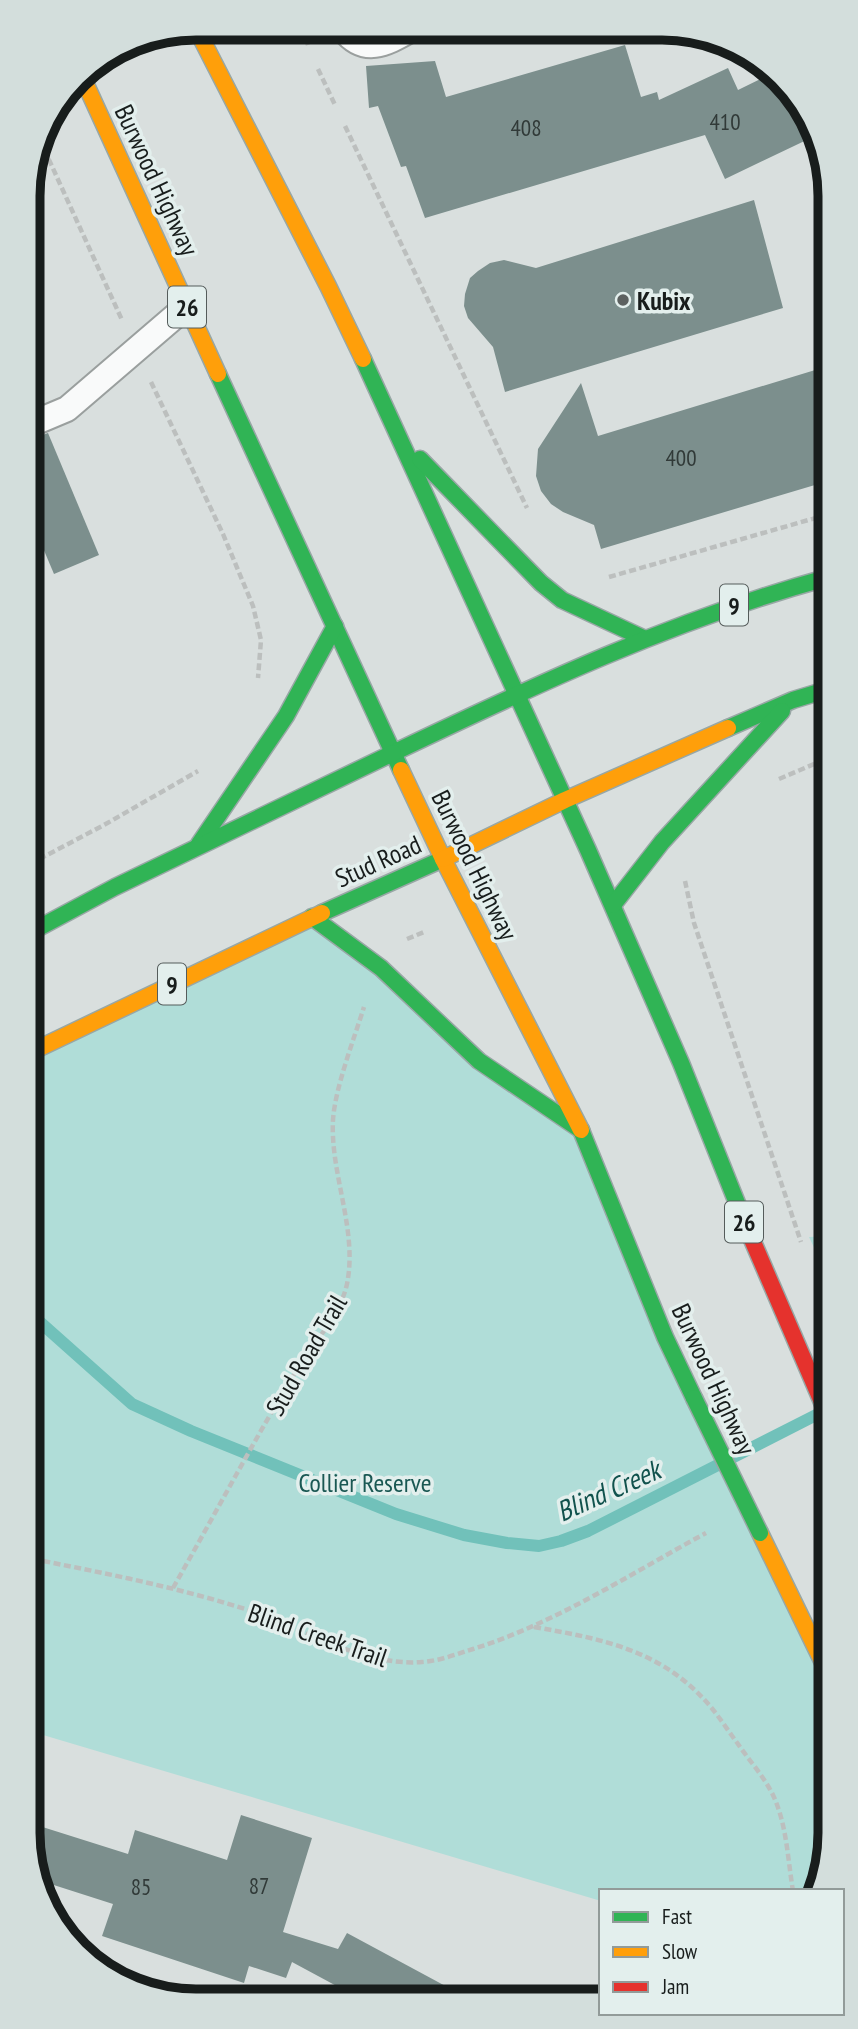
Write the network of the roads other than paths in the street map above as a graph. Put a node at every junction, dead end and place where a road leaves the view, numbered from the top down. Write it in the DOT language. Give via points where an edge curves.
graph roads {
  1 [pos="205,40"];
  2 [pos="355,40"];
  3 [pos="390,40"];
  4 [pos="86,86"];
  5 [pos="187,306"];
  6 [pos="41,420"];
  7 [pos="400,438"];
  8 [pos="818,580"];
  9 [pos="335,626"];
  10 [pos="643,638"];
  11 [pos="818,693"];
  12 [pos="515,695"];
  13 [pos="793,700"];
  14 [pos="393,753"];
  15 [pos="565,800"];
  16 [pos="198,846"];
  17 [pos="443,859"];
  18 [pos="612,905"];
  19 [pos="312,917"];
  20 [pos="41,927"];
  21 [pos="40,1047"];
  22 [pos="581,1130"];
  23 [pos="817,1391"];
  24 [pos="817,1651"];
  1 -- 7 [label="main road, 26"];
  2 -- 3 [label="lane" via="370,46"];
  4 -- 5 [label="main road, Burwood Highway / 26"];
  5 -- 6 [label="lane" via="67,409"];
  5 -- 9 [label="main road, Burwood Highway / 26"];
  7 -- 10 [label="main road" via="541,583 562,600"];
  7 -- 12 [label="main road, 26"];
  8 -- 10 [label="main road, 9" via="779,589"];
  9 -- 14 [label="main road, Burwood Highway / 26"];
  9 -- 16 [label="main road" via="286,716"];
  10 -- 12 [label="main road, 9"];
  11 -- 13 [label="main road, Stud Road / 9"];
  12 -- 14 [label="main road, 9"];
  12 -- 15 [label="main road, 26"];
  13 -- 15 [label="main road, Stud Road / 9"];
  13 -- 18 [label="main road" via="662,842"];
  14 -- 16 [label="main road, 9"];
  14 -- 17 [label="main road, Burwood Highway / 26"];
  15 -- 17 [label="main road, Stud Road / 9"];
  15 -- 18 [label="main road, 26"];
  16 -- 20 [label="main road, 9"];
  17 -- 19 [label="main road, Stud Road / 9"];
  17 -- 22 [label="main road, Burwood Highway / 26"];
  18 -- 23 [label="main road, 26"];
  19 -- 21 [label="main road, Stud Road / 9"];
  19 -- 22 [label="main road" via="381,968 479,1061"];
  22 -- 24 [label="main road, Burwood Highway / 26, bridge" via="664,1337"];
}
